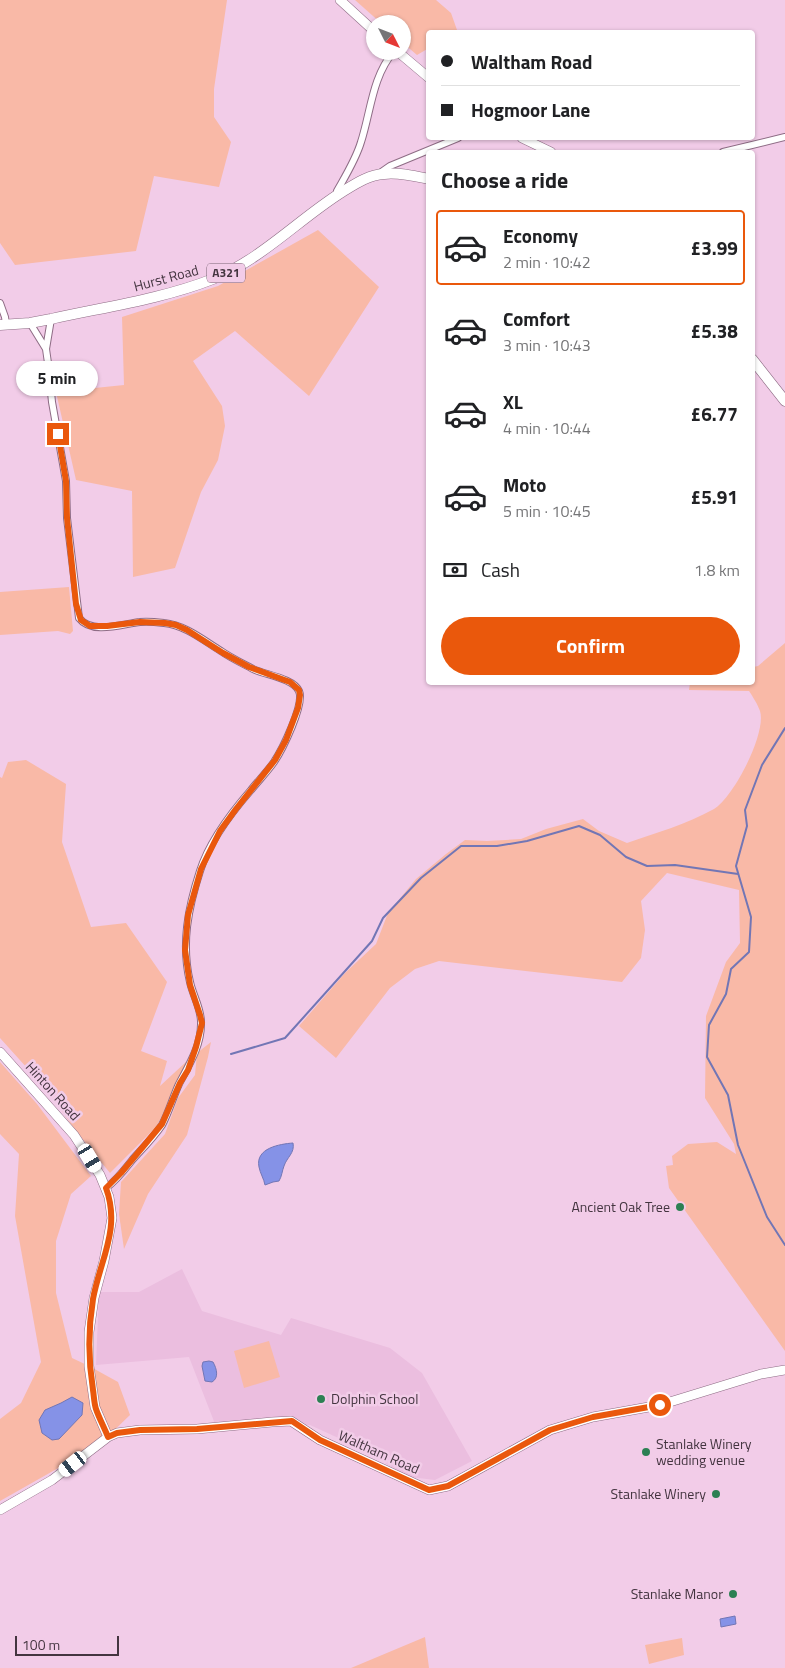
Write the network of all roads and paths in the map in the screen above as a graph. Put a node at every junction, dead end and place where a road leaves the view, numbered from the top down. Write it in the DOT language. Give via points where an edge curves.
graph roads {
  1 [pos="340,0"];
  2 [pos="366,24"];
  3 [pos="388,60"];
  4 [pos="407,60"];
  5 [pos="426,76"];
  6 [pos="785,136"];
  7 [pos="453,140"];
  8 [pos="526,140"];
  9 [pos="431,150"];
  10 [pos="547,150"];
  11 [pos="731,150"];
  12 [pos="426,152"];
  13 [pos="406,161"];
  14 [pos="378,174"];
  15 [pos="346,175"];
  16 [pos="405,175"];
  17 [pos="426,179"];
  18 [pos="355,184"];
  19 [pos="338,195"];
  20 [pos="0,304"];
  21 [pos="51,319"];
  22 [pos="30,323"];
  23 [pos="3,324"];
  24 [pos="46,349"];
  25 [pos="755,363"];
  26 [pos="785,401"];
  27 [pos="0,1052"];
  28 [pos="106,1188"];
  29 [pos="785,1370"];
  30 [pos="108,1437"];
  31 [pos="0,1510"];
  1 -- 2 [label="main road"];
  3 -- 15 [label="street" via="374,91 361,143"];
  4 -- 5 [label="main road"];
  6 -- 11 [label="street"];
  7 -- 9 [label="street"];
  8 -- 10 [label="main road"];
  12 -- 13 [label="street"];
  13 -- 14 [label="street"];
  13 -- 16 [label="street"];
  14 -- 16 [label="main road, Hurst Road / A321"];
  14 -- 18 [label="main road, Hurst Road / A321"];
  15 -- 18 [label="street"];
  15 -- 19 [label="street"];
  16 -- 17 [label="main road, Hurst Road / A321"];
  18 -- 19 [label="main road, Hurst Road / A321"];
  19 -- 21 [label="main road, Hurst Road / A321" via="260,252 214,278 185,289"];
  20 -- 23 [label="street" via="5,317"];
  21 -- 22 [label="main road, Hurst Road / A321"];
  21 -- 24 [label="street"];
  22 -- 23 [label="main road, Hurst Road / A321"];
  22 -- 24 [label="street"];
  24 -- 28 [label="street" via="66,481 74,585 81,620 90,626 140,622 176,625 261,673 285,680 299,690 300,695 286,740 275,760 220,831 201,869 188,915 185,950 190,985 202,1023 188,1070 162,1124"];
  25 -- 26 [label="main road"];
  27 -- 28 [label="main road, Hinton Road" via="74,1136"];
  28 -- 30 [label="main road, Hinton Road" via="112,1218 94,1298 89,1366 95,1407"];
  29 -- 30 [label="main road, Waltham Road" via="761,1374 660,1405 593,1417 550,1430 448,1486 429,1490 320,1440 292,1421 140,1430"];
  30 -- 31 [label="main road, Waltham Road" via="52,1480"];
}
